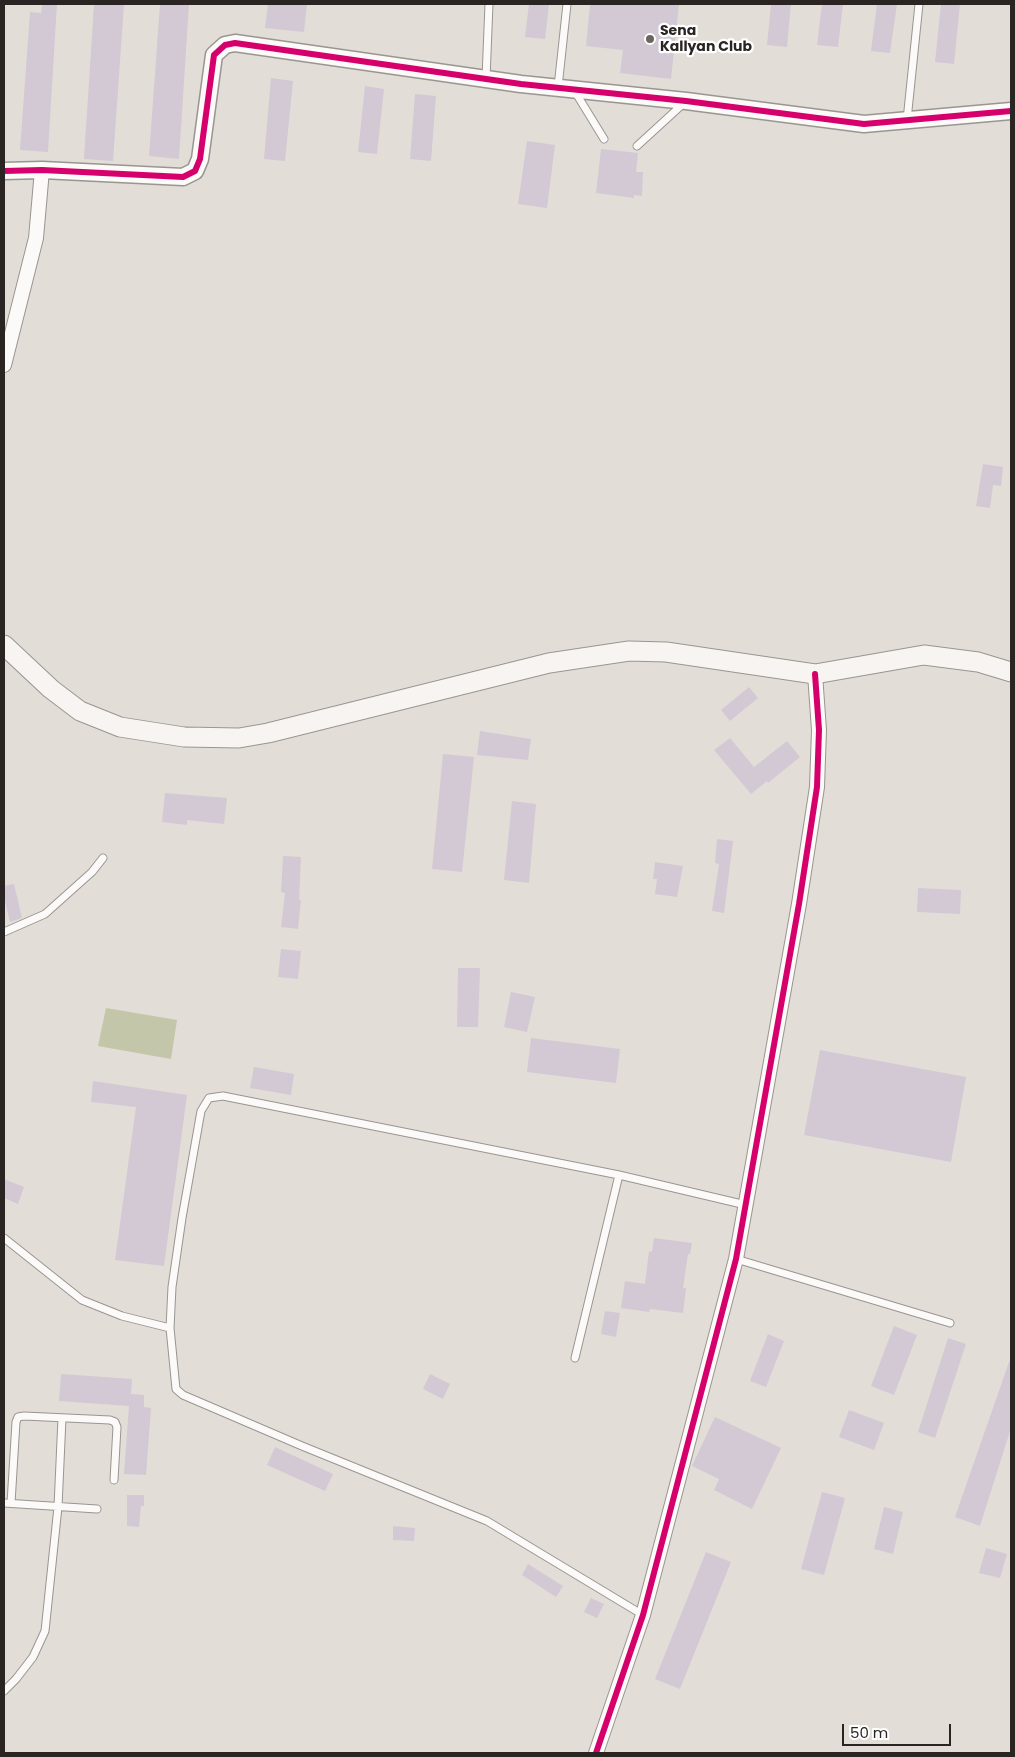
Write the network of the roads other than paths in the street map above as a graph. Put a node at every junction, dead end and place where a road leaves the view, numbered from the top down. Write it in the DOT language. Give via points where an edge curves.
graph roads {
  1 [pos="488,4"];
  2 [pos="567,4"];
  3 [pos="919,4"];
  4 [pos="486,79"];
  5 [pos="558,87"];
  6 [pos="574,90"];
  7 [pos="686,101"];
  8 [pos="1011,112"];
  9 [pos="907,121"];
  10 [pos="604,139"];
  11 [pos="637,146"];
  12 [pos="42,170"];
  13 [pos="4,171"];
  14 [pos="4,366"];
  15 [pos="4,644"];
  16 [pos="1011,672"];
  17 [pos="815,674"];
  18 [pos="103,858"];
  19 [pos="4,932"];
  20 [pos="620,1175"];
  21 [pos="746,1205"];
  22 [pos="4,1238"];
  23 [pos="736,1258"];
  24 [pos="950,1323"];
  25 [pos="170,1328"];
  26 [pos="575,1358"];
  27 [pos="62,1418"];
  28 [pos="114,1480"];
  29 [pos="7,1503"];
  30 [pos="58,1507"];
  31 [pos="97,1509"];
  32 [pos="643,1615"];
  33 [pos="4,1691"];
  34 [pos="596,1753"];
  1 -- 4 [label="lane"];
  2 -- 5 [label="lane"];
  3 -- 9 [label="lane"];
  4 -- 5 [label="street"];
  4 -- 12 [label="street" via="235,43 225,45 214,55 200,159 195,171 182,177"];
  5 -- 6 [label="street"];
  6 -- 7 [label="street"];
  6 -- 10 [label="lane"];
  7 -- 9 [label="street" via="864,124"];
  7 -- 11 [label="lane"];
  8 -- 9 [label="street"];
  12 -- 13 [label="street"];
  12 -- 14 [label="street" via="36,238"];
  15 -- 17 [label="main road" via="51,689 80,711 120,727 184,737 239,738 268,733 549,663 629,651 666,652"];
  16 -- 17 [label="main road" via="978,662 924,655"];
  17 -- 21 [label="street" via="819,730 817,786"];
  18 -- 19 [label="lane" via="92,872 44,914"];
  20 -- 21 [label="lane"];
  20 -- 25 [label="lane" via="223,1096 209,1098 201,1111 182,1218"];
  20 -- 26 [label="lane"];
  21 -- 23 [label="street"];
  22 -- 25 [label="lane" via="82,1300 122,1316"];
  23 -- 24 [label="lane"];
  23 -- 32 [label="street"];
  25 -- 32 [label="lane" via="173,1374 176,1389 183,1395 487,1521"];
  27 -- 28 [label="lane" via="115,1422"];
  27 -- 29 [label="lane" via="18,1417"];
  27 -- 30 [label="lane"];
  29 -- 30 [label="lane"];
  30 -- 31 [label="lane"];
  30 -- 33 [label="lane" via="46,1631 33,1657"];
  32 -- 34 [label="street"];
}
